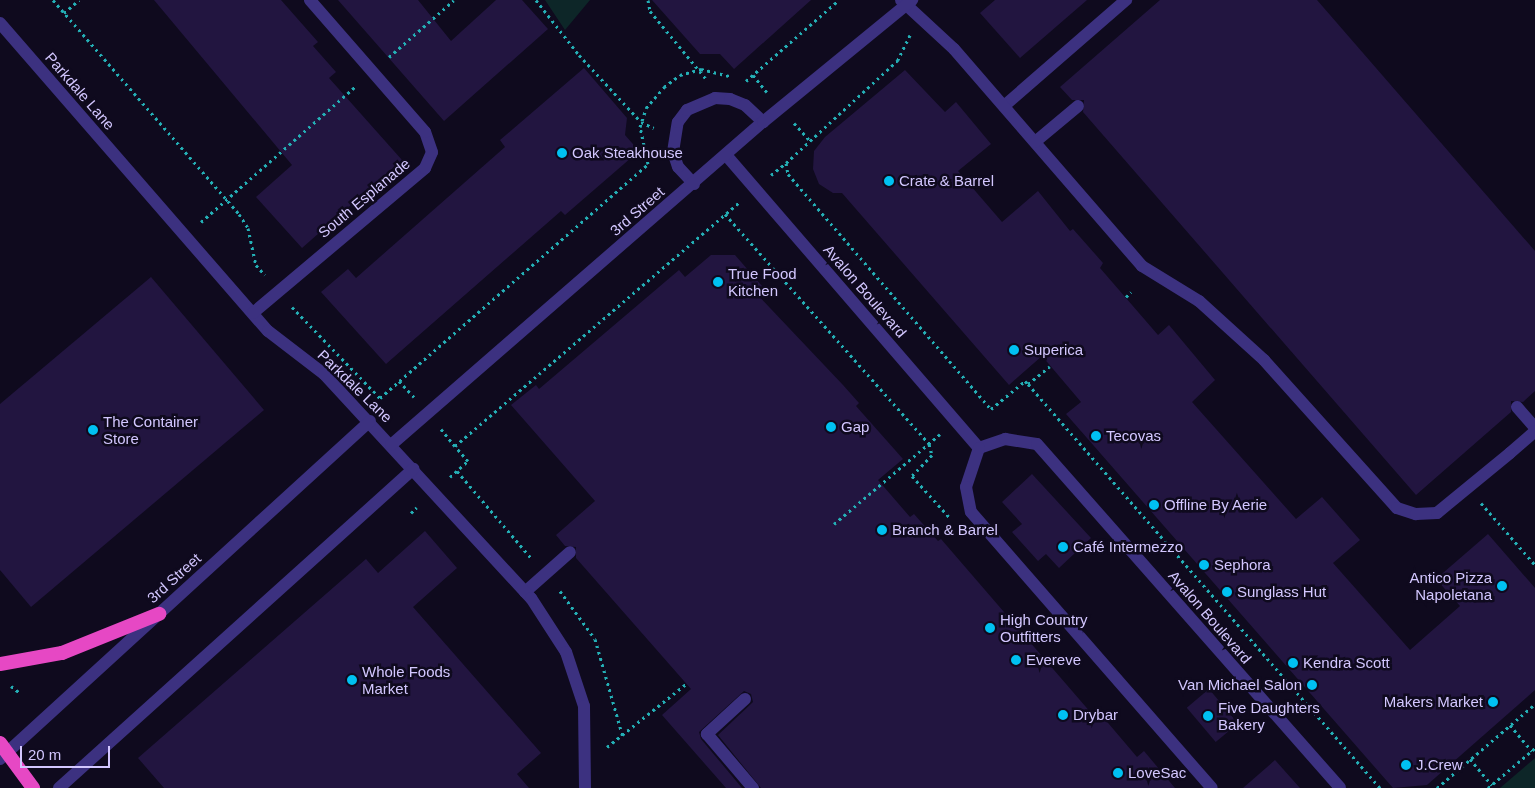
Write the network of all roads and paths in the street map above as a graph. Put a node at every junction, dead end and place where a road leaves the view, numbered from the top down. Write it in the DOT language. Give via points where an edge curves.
graph roads {
  1 [pos="53,0"];
  2 [pos="79,0"];
  3 [pos="310,0"];
  4 [pos="454,0"];
  5 [pos="536,0"];
  6 [pos="648,0"];
  7 [pos="839,0"];
  8 [pos="1126,0"];
  9 [pos="906,2"];
  10 [pos="64,13"];
  11 [pos="919,16"];
  12 [pos="0,23"];
  13 [pos="701,69"];
  14 [pos="372,72"];
  15 [pos="715,98"];
  16 [pos="1004,106"];
  17 [pos="1078,106"];
  18 [pos="641,122"];
  19 [pos="763,122"];
  20 [pos="673,137"];
  21 [pos="1035,142"];
  22 [pos="726,155"];
  23 [pos="786,163"];
  24 [pos="694,184"];
  25 [pos="755,189"];
  26 [pos="226,199"];
  27 [pos="197,224"];
  28 [pos="279,292"];
  29 [pos="1131,292"];
  30 [pos="1126,297"];
  31 [pos="253,313"];
  32 [pos="1050,366"];
  33 [pos="1028,384"];
  34 [pos="1517,407"];
  35 [pos="956,421"];
  36 [pos="370,422"];
  37 [pos="1535,430"];
  38 [pos="391,445"];
  39 [pos="979,448"];
  40 [pos="413,469"];
  41 [pos="1468,489"];
  42 [pos="434,492"];
  43 [pos="410,513"];
  44 [pos="834,524"];
  45 [pos="570,552"];
  46 [pos="1535,565"];
  47 [pos="526,592"];
  48 [pos="158,614"];
  49 [pos="0,664"];
  50 [pos="686,684"];
  51 [pos="745,699"];
  52 [pos="1535,704"];
  53 [pos="1510,725"];
  54 [pos="1533,749"];
  55 [pos="585,750"];
  56 [pos="2,752"];
  57 [pos="1470,759"];
  58 [pos="1492,785"];
  59 [pos="33,788"];
  60 [pos="59,788"];
  61 [pos="585,788"];
  62 [pos="753,788"];
  63 [pos="1212,788"];
  64 [pos="1340,788"];
  65 [pos="1380,788"];
  66 [pos="1437,788"];
  67 [pos="1488,788"];
  1 -- 10 [label="path"];
  2 -- 10 [label="path"];
  3 -- 14 [label="street, South Esplanade"];
  4 -- 14 [label="path"];
  5 -- 18 [label="path" via="579,55"];
  6 -- 13 [label="path" via="650,11"];
  7 -- 13 [label="path" via="743,84 715,69"];
  8 -- 16 [label="street"];
  9 -- 11 [label="street"];
  9 -- 19 [label="street, 3rd Street"];
  10 -- 26 [label="path"];
  11 -- 16 [label="street" via="954,49"];
  11 -- 23 [label="path" via="898,60"];
  12 -- 31 [label="street, Parkdale Lane"];
  13 -- 15 [label="path"];
  13 -- 18 [label="path" via="680,75 664,87 646,108"];
  14 -- 26 [label="path"];
  14 -- 28 [label="street, South Esplanade" via="425,132 432,152 425,168"];
  15 -- 19 [label="street" via="745,106"];
  15 -- 20 [label="street" via="687,110"];
  16 -- 21 [label="street"];
  17 -- 21 [label="street"];
  18 -- 20 [label="path"];
  18 -- 28 [label="path" via="648,164 380,398 340,354 320,339"];
  19 -- 22 [label="street, 3rd Street"];
  20 -- 24 [label="street" via="678,167"];
  21 -- 41 [label="street" via="1142,266 1199,301 1264,360 1396,508 1416,514 1436,513"];
  22 -- 24 [label="street, 3rd Street"];
  22 -- 25 [label="street, Avalon Boulevard"];
  23 -- 25 [label="path"];
  23 -- 33 [label="path" via="788,174 991,409 1025,381"];
  24 -- 38 [label="street, 3rd Street"];
  25 -- 35 [label="street, Avalon Boulevard"];
  25 -- 42 [label="path" via="455,446 468,461"];
  26 -- 27 [label="path"];
  26 -- 28 [label="path" via="248,228 256,265"];
  28 -- 31 [label="street, South Esplanade"];
  29 -- 30 [label="path"];
  31 -- 36 [label="street, Parkdale Lane" via="268,331 324,374"];
  32 -- 33 [label="path"];
  33 -- 65 [label="path"];
  34 -- 37 [label="street"];
  35 -- 39 [label="street, Avalon Boulevard"];
  35 -- 44 [label="path"];
  36 -- 38 [label="street, Parkdale Lane"];
  36 -- 48 [label="street, 3rd Street"];
  37 -- 41 [label="street"];
  38 -- 40 [label="street, Parkdale Lane"];
  39 -- 63 [label="street" via="966,486 971,512"];
  39 -- 64 [label="street, Avalon Boulevard" via="1005,439 1037,444"];
  40 -- 42 [label="street, Parkdale Lane"];
  40 -- 60 [label="street"];
  41 -- 46 [label="path"];
  42 -- 43 [label="path"];
  42 -- 47 [label="street, Parkdale Lane"];
  45 -- 47 [label="street"];
  47 -- 55 [label="street, Parkdale Lane" via="566,652 584,706"];
  48 -- 49 [label="highway" via="62,653"];
  48 -- 56 [label="street, 3rd Street"];
  50 -- 55 [label="path" via="612,746"];
  51 -- 62 [label="street" via="707,734"];
  52 -- 53 [label="path"];
  53 -- 54 [label="path"];
  53 -- 57 [label="path"];
  54 -- 58 [label="path"];
  55 -- 61 [label="street, Parkdale Lane"];
  56 -- 59 [label="highway"];
  57 -- 58 [label="path"];
  57 -- 66 [label="path"];
  58 -- 67 [label="path"];
}
